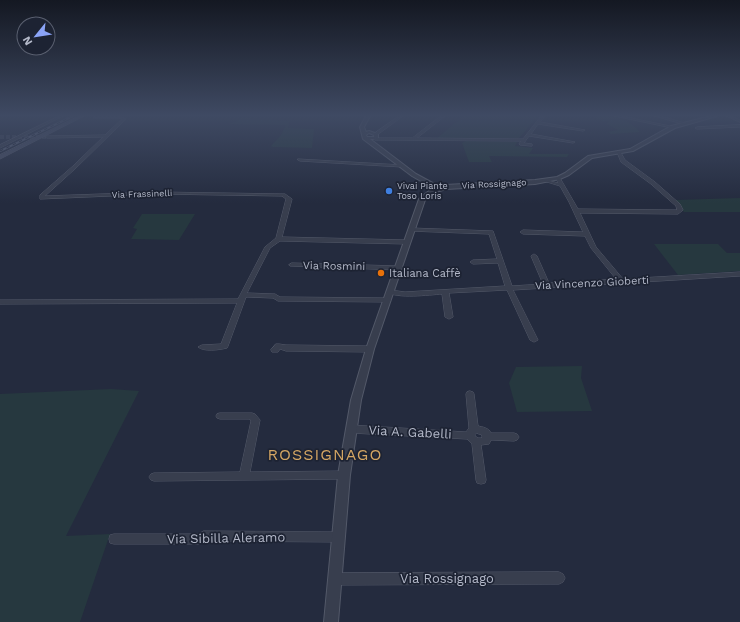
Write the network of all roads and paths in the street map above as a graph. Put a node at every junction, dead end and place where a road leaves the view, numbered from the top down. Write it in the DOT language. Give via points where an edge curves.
graph roads {
  1 [pos="24,145"];
  2 [pos="98,145"];
  3 [pos="382,145"];
  4 [pos="641,145"];
  5 [pos="619,152"];
  6 [pos="0,157"];
  7 [pos="300,160"];
  8 [pos="402,166"];
  9 [pos="560,182"];
  10 [pos="439,189"];
  11 [pos="576,211"];
  12 [pos="411,230"];
  13 [pos="523,232"];
  14 [pos="586,234"];
  15 [pos="279,239"];
  16 [pos="407,242"];
  17 [pos="534,256"];
  18 [pos="501,261"];
  19 [pos="473,262"];
  20 [pos="292,265"];
  21 [pos="399,268"];
  22 [pos="740,274"];
  23 [pos="620,281"];
  24 [pos="547,286"];
  25 [pos="510,288"];
  26 [pos="445,291"];
  27 [pos="389,296"];
  28 [pos="242,298"];
  29 [pos="0,302"];
  30 [pos="449,317"];
  31 [pos="534,340"];
  32 [pos="202,347"];
  33 [pos="370,349"];
  34 [pos="275,350"];
  35 [pos="470,394"];
  36 [pos="220,416"];
  37 [pos="351,429"];
  38 [pos="474,436"];
  39 [pos="488,436"];
  40 [pos="514,437"];
  41 [pos="344,475"];
  42 [pos="244,476"];
  43 [pos="154,477"];
  44 [pos="481,480"];
  45 [pos="338,537"];
  46 [pos="114,539"];
  47 [pos="559,578"];
  48 [pos="335,579"];
  49 [pos="331,622"];
  1 -- 6 [label="main road"];
  2 -- 15 [label="street, Via Frassinelli" via="42,198 158,193 283,195 289,199"];
  3 -- 8 [label="street"];
  4 -- 5 [label="street, Via Rossignago"];
  5 -- 9 [label="street, Via Rossignago" via="590,157 566,174"];
  5 -- 11 [label="street" via="623,161 678,205 678,212"];
  7 -- 8 [label="street"];
  8 -- 10 [label="street"];
  9 -- 10 [label="street, Via Rossignago" via="454,186"];
  9 -- 11 [label="street"];
  10 -- 12 [label="street, Via Rossignago" via="422,199"];
  11 -- 14 [label="street"];
  12 -- 16 [label="street, Via Rossignago"];
  12 -- 18 [label="street" via="491,232"];
  13 -- 14 [label="street"];
  14 -- 23 [label="street"];
  15 -- 16 [label="street"];
  15 -- 28 [label="street" via="268,247"];
  16 -- 21 [label="street, Via Rossignago"];
  17 -- 24 [label="street"];
  18 -- 19 [label="street"];
  18 -- 25 [label="street"];
  20 -- 21 [label="street, Via Rosmini"];
  21 -- 27 [label="street, Via Rossignago"];
  22 -- 23 [label="street, Via Vincenzo Gioberti"];
  23 -- 24 [label="street, Via Vincenzo Gioberti"];
  24 -- 25 [label="street, Via Vincenzo Gioberti"];
  25 -- 26 [label="street, Via Vincenzo Gioberti"];
  25 -- 31 [label="street"];
  26 -- 27 [label="street, Via Vincenzo Gioberti"];
  26 -- 30 [label="street"];
  27 -- 28 [label="street"];
  27 -- 33 [label="street, Via Rossignago"];
  28 -- 29 [label="street"];
  28 -- 32 [label="street" via="224,346"];
  33 -- 34 [label="street" via="279,346"];
  33 -- 37 [label="street, Via Rossignago" via="362,373"];
  35 -- 38 [label="street"];
  36 -- 42 [label="street" via="252,416 256,420"];
  37 -- 38 [label="street, Via A. Gabelli"];
  37 -- 41 [label="street, Via Rossignago"];
  38 -- 39 [label="street, Via A. Gabelli" via="484,431"];
  38 -- 39 [label="street, Via A. Gabelli" via="483,442"];
  38 -- 44 [label="street"];
  39 -- 40 [label="street, Via A. Gabelli"];
  41 -- 42 [label="street"];
  41 -- 45 [label="street, Via Rossignago"];
  42 -- 43 [label="street"];
  45 -- 46 [label="street, Via Sibilla Aleramo" via="204,536 199,539"];
  45 -- 48 [label="street, Via Rossignago"];
  47 -- 48 [label="street, Via Rossignago"];
  48 -- 49 [label="street, Via Rossignago"];
}
